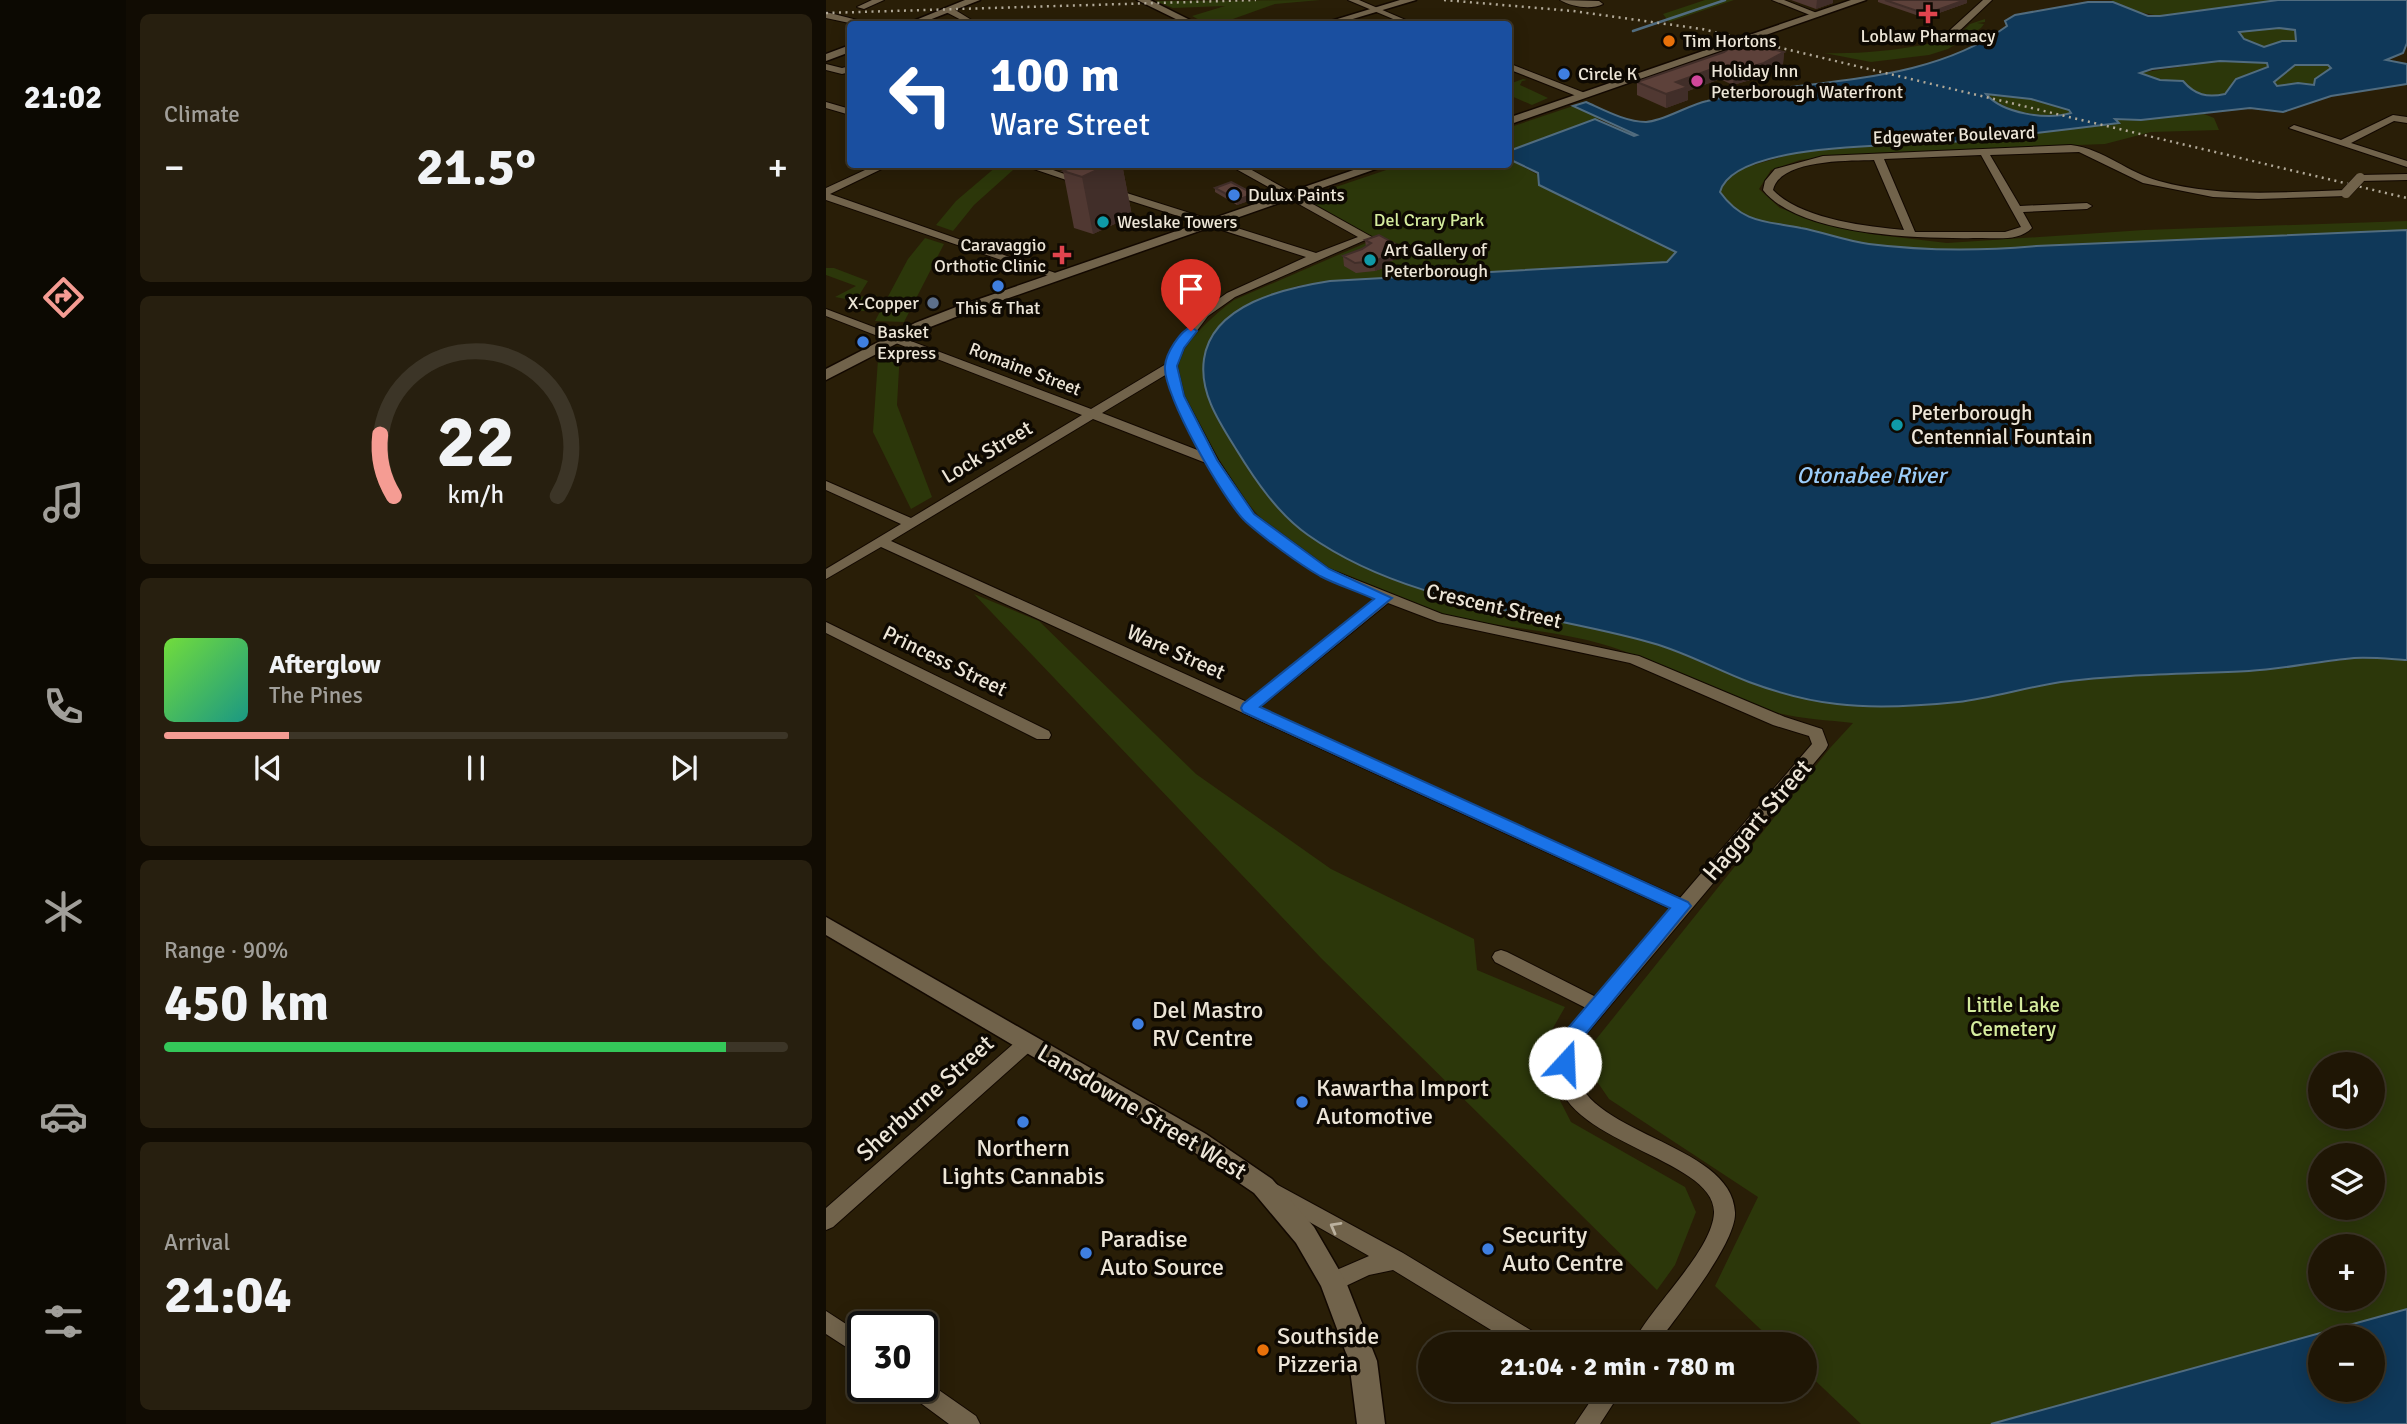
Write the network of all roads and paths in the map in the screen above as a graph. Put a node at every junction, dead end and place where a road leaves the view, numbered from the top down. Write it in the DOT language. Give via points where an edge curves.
graph roads {
  1 [pos="880,0"];
  2 [pos="975,0"];
  3 [pos="1142,0"];
  4 [pos="1352,0"];
  5 [pos="1411,0"];
  6 [pos="1564,0"];
  7 [pos="1776,0"];
  8 [pos="1861,0"];
  9 [pos="1988,0"];
  10 [pos="1599,4"];
  11 [pos="862,7"];
  12 [pos="949,10"];
  13 [pos="1376,10"];
  14 [pos="826,15"];
  15 [pos="1818,15"];
  16 [pos="850,21"];
  17 [pos="919,21"];
  18 [pos="969,21"];
  19 [pos="1187,21"];
  20 [pos="1337,21"];
  21 [pos="1404,21"];
  22 [pos="1953,33"];
  23 [pos="847,49"];
  24 [pos="826,58"];
  25 [pos="826,67"];
  26 [pos="1512,68"];
  27 [pos="847,69"];
  28 [pos="1582,95"];
  29 [pos="826,105"];
  30 [pos="847,111"];
  31 [pos="2407,120"];
  32 [pos="1512,121"];
  33 [pos="2294,128"];
  34 [pos="2344,142"];
  35 [pos="1984,152"];
  36 [pos="1877,155"];
  37 [pos="2407,164"];
  38 [pos="879,168"];
  39 [pos="1036,168"];
  40 [pos="1239,168"];
  41 [pos="1372,168"];
  42 [pos="2407,177"];
  43 [pos="826,194"];
  44 [pos="1291,196"];
  45 [pos="2087,206"];
  46 [pos="2018,209"];
  47 [pos="1211,224"];
  48 [pos="1911,234"];
  49 [pos="1316,257"];
  50 [pos="1058,276"];
  51 [pos="826,312"];
  52 [pos="897,338"];
  53 [pos="1171,366"];
  54 [pos="826,374"];
  55 [pos="1092,414"];
  56 [pos="1211,460"];
  57 [pos="826,485"];
  58 [pos="911,523"];
  59 [pos="881,542"];
  60 [pos="826,575"];
  61 [pos="1385,598"];
  62 [pos="826,627"];
  63 [pos="1249,708"];
  64 [pos="1816,733"];
  65 [pos="1043,735"];
  66 [pos="1682,906"];
  67 [pos="826,925"];
  68 [pos="1500,957"];
  69 [pos="1598,1006"];
  70 [pos="1027,1043"];
  71 [pos="1263,1186"];
  72 [pos="826,1221"];
  73 [pos="1395,1260"];
  74 [pos="1333,1282"];
  75 [pos="826,1321"];
  76 [pos="1514,1332"];
  77 [pos="1652,1332"];
  78 [pos="847,1336"];
  79 [pos="937,1402"];
  80 [pos="1602,1402"];
  81 [pos="968,1424"];
  82 [pos="1371,1424"];
  83 [pos="1587,1424"];
  1 -- 11 [label="street"];
  2 -- 12 [label="main road"];
  3 -- 19 [label="main road"];
  4 -- 13 [label="street"];
  5 -- 13 [label="main road"];
  6 -- 10 [label="street"];
  7 -- 15 [label="street"];
  8 -- 15 [label="main road"];
  9 -- 22 [label="street"];
  12 -- 17 [label="main road"];
  12 -- 18 [label="street"];
  13 -- 20 [label="main road"];
  13 -- 21 [label="street"];
  14 -- 16 [label="street"];
  15 -- 28 [label="main road"];
  23 -- 24 [label="main road"];
  25 -- 27 [label="street"];
  26 -- 28 [label="street"];
  28 -- 32 [label="main road"];
  29 -- 30 [label="street"];
  31 -- 34 [label="street" via="2393,118"];
  33 -- 34 [label="street"];
  34 -- 37 [label="street"];
  35 -- 36 [label="street, Edgewater Boulevard"];
  35 -- 42 [label="street, Edgewater Boulevard, bridge" via="2087,149 2134,176 2216,195 2346,193 2360,178"];
  35 -- 46 [label="street"];
  36 -- 48 [label="street"];
  36 -- 48 [label="street, Edgewater Boulevard" via="1793,166 1774,175 1768,190 1782,204 1805,214"];
  38 -- 43 [label="street"];
  39 -- 47 [label="street"];
  40 -- 44 [label="street"];
  41 -- 44 [label="main road"];
  43 -- 50 [label="street"];
  44 -- 47 [label="main road"];
  44 -- 49 [label="street" via="1367,237"];
  45 -- 46 [label="street"];
  46 -- 48 [label="street, Edgewater Boulevard" via="2025,231"];
  47 -- 49 [label="street"];
  47 -- 50 [label="main road"];
  49 -- 53 [label="street" via="1231,295 1204,314 1178,348"];
  50 -- 52 [label="main road"];
  51 -- 52 [label="street, Romaine Street"];
  52 -- 54 [label="main road"];
  52 -- 55 [label="street, Romaine Street"];
  53 -- 55 [label="street, Lock Street"];
  53 -- 56 [label="street, Crescent Street" via="1178,396"];
  55 -- 56 [label="street, Romaine Street"];
  55 -- 58 [label="street, Lock Street"];
  56 -- 61 [label="street, Crescent Street" via="1249,517 1265,531 1324,572"];
  57 -- 58 [label="street"];
  58 -- 59 [label="street, Lock Street"];
  59 -- 60 [label="street, Lock Street"];
  59 -- 63 [label="street, Ware Street"];
  61 -- 63 [label="street"];
  61 -- 64 [label="street, Crescent Street" via="1438,618 1634,659"];
  62 -- 65 [label="street, Princess Street"];
  63 -- 66 [label="street, Ware Street"];
  64 -- 66 [label="street, Haggart Street" via="1821,745"];
  66 -- 69 [label="street, Haggart Street"];
  67 -- 70 [label="main road, Lansdowne Street West"];
  68 -- 69 [label="street"];
  69 -- 77 [label="street, Haggart Street" via="1576,1032 1565,1063 1575,1094 1611,1125 1712,1183 1724,1200 1718,1235"];
  70 -- 71 [label="main road, Lansdowne Street West" via="1197,1141"];
  70 -- 72 [label="street, Sherburne Street"];
  73 -- 71 [label="street, one-way"];
  71 -- 74 [label="main road, Lansdowne Street West" via="1305,1235"];
  73 -- 74 [label="street" via="1365,1266"];
  73 -- 76 [label="street"];
  74 -- 82 [label="main road, Lansdowne Street West" via="1363,1361"];
  75 -- 78 [label="street"];
  79 -- 81 [label="street"];
  80 -- 83 [label="street"];
}
